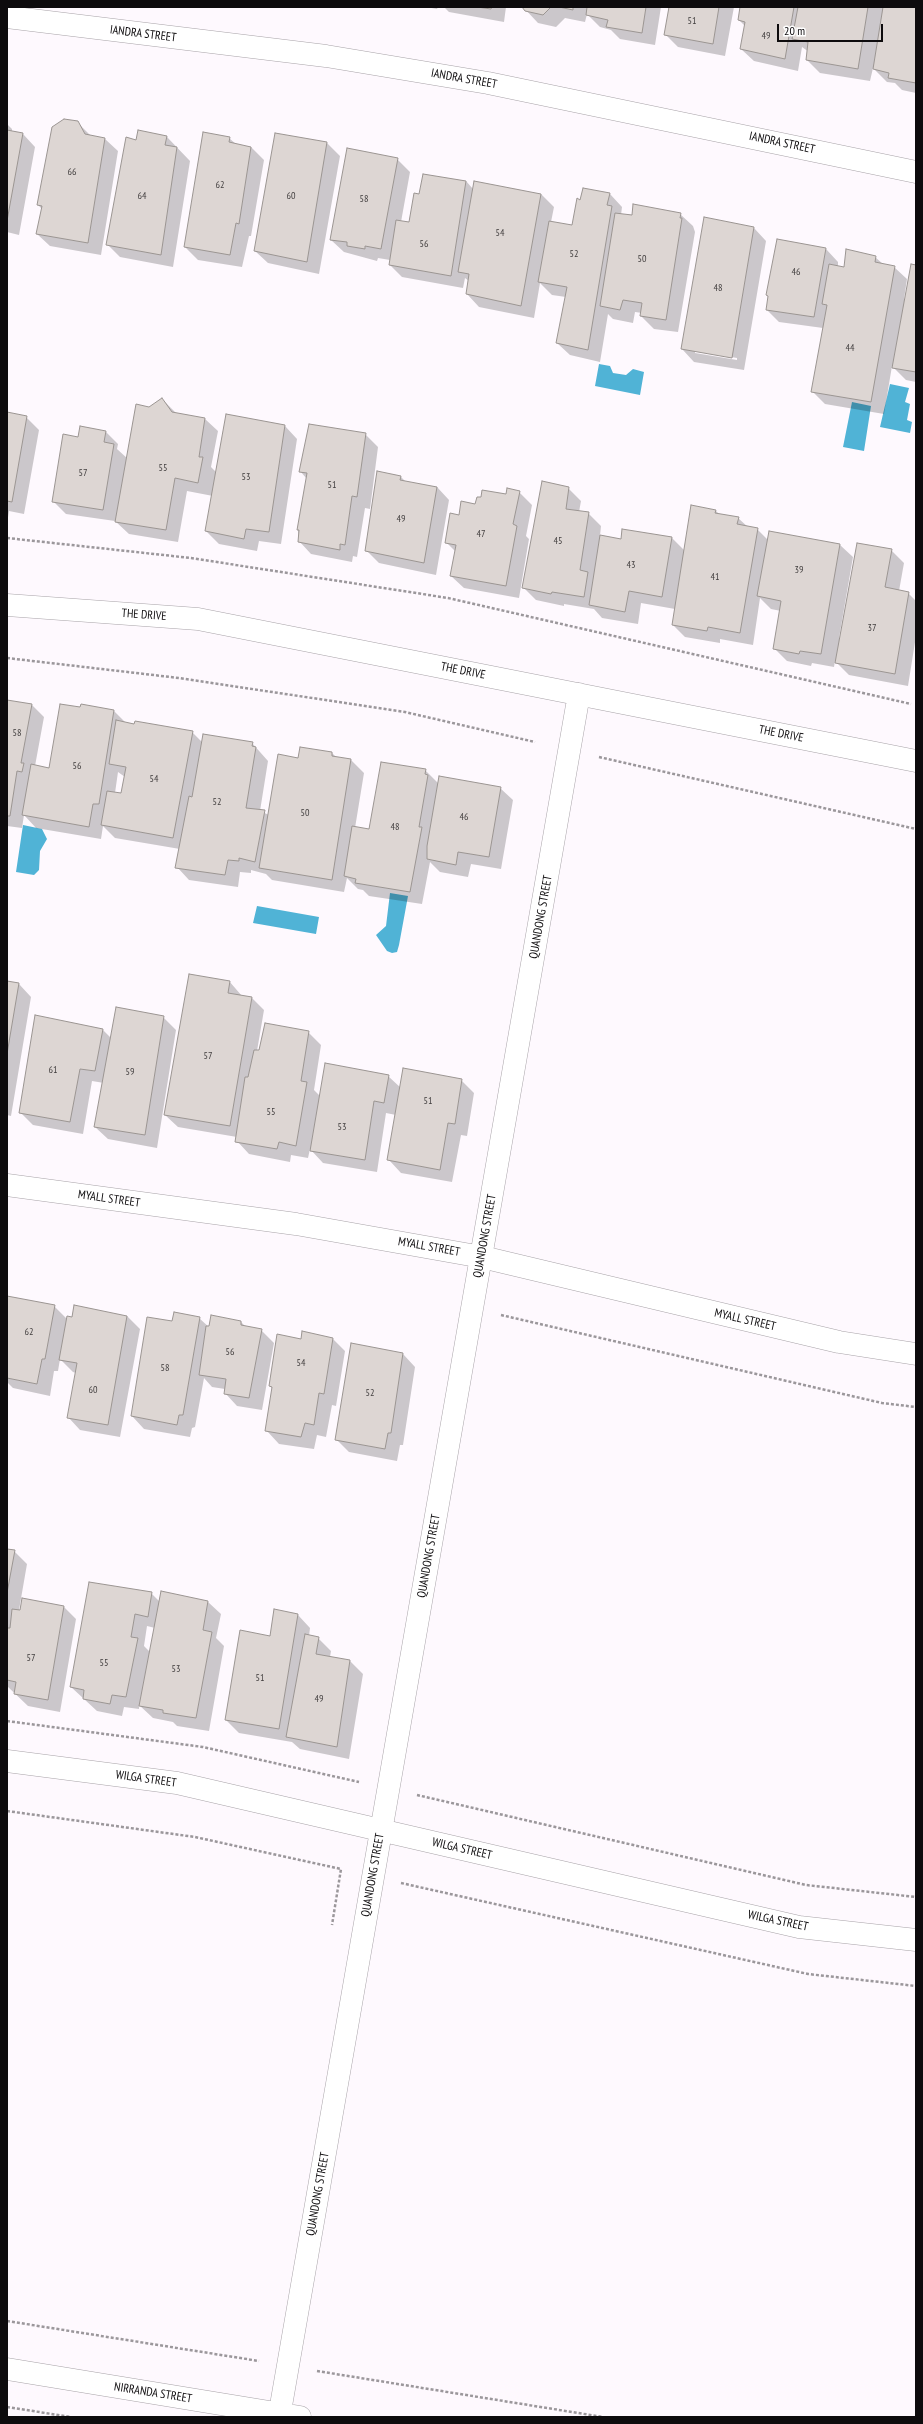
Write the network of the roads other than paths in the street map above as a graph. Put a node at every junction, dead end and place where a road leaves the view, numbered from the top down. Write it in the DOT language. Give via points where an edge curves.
graph roads {
  1 [pos="7,17"];
  2 [pos="916,172"];
  3 [pos="7,604"];
  4 [pos="580,694"];
  5 [pos="916,762"];
  6 [pos="7,1185"];
  7 [pos="482,1256"];
  8 [pos="916,1354"];
  9 [pos="7,1761"];
  10 [pos="381,1831"];
  11 [pos="916,1940"];
  12 [pos="7,2369"];
  13 [pos="286,2416"];
  1 -- 2 [label="street, IANDRA STREET" via="326,56 488,83"];
  3 -- 4 [label="street, THE DRIVE" via="198,619"];
  4 -- 5 [label="street, THE DRIVE"];
  4 -- 7 [label="street, QUANDONG STREET"];
  6 -- 7 [label="street, MYALL STREET" via="296,1224"];
  7 -- 8 [label="street, MYALL STREET" via="839,1342"];
  7 -- 10 [label="street, QUANDONG STREET"];
  9 -- 10 [label="street, WILGA STREET" via="177,1783"];
  10 -- 11 [label="street, WILGA STREET" via="799,1927"];
  10 -- 13 [label="street, QUANDONG STREET"];
  12 -- 13 [label="street, NIRRANDA STREET"];
}
